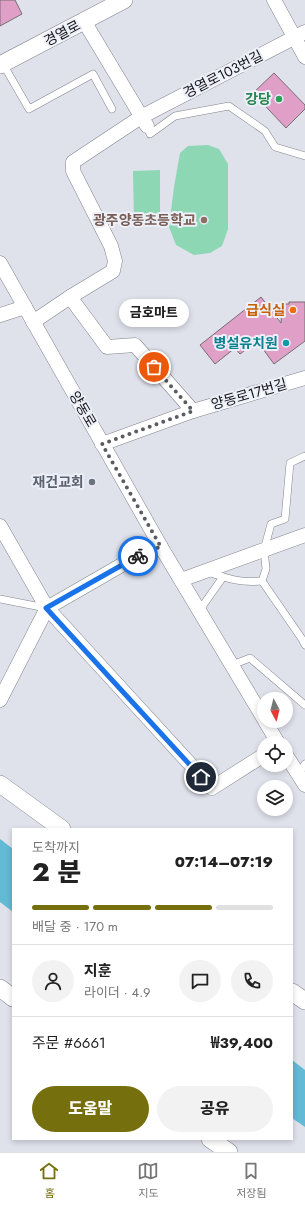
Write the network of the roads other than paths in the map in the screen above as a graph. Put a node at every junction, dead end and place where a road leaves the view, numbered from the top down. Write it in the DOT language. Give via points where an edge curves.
graph roads {
  1 [pos="124,0"];
  2 [pos="274,0"];
  3 [pos="84,21"];
  4 [pos="300,35"];
  5 [pos="305,57"];
  6 [pos="1,65"];
  7 [pos="112,109"];
  8 [pos="144,122"];
  9 [pos="305,156"];
  10 [pos="0,263"];
  11 [pos="70,297"];
  12 [pos="25,307"];
  13 [pos="0,315"];
  14 [pos="33,322"];
  15 [pos="305,378"];
  16 [pos="193,411"];
  17 [pos="102,444"];
  18 [pos="305,456"];
  19 [pos="0,526"];
  20 [pos="305,535"];
  21 [pos="161,547"];
  22 [pos="264,550"];
  23 [pos="207,571"];
  24 [pos="222,577"];
  25 [pos="181,580"];
  26 [pos="262,581"];
  27 [pos="0,599"];
  28 [pos="46,608"];
  29 [pos="199,611"];
  30 [pos="305,645"];
  31 [pos="232,665"];
  32 [pos="0,700"];
  33 [pos="305,705"];
  34 [pos="257,708"];
  35 [pos="257,759"];
  36 [pos="293,764"];
  37 [pos="303,775"];
  38 [pos="0,784"];
  39 [pos="61,828"];
  40 [pos="0,988"];
  41 [pos="293,993"];
  42 [pos="12,997"];
  43 [pos="305,1001"];
  44 [pos="211,1140"];
  45 [pos="229,1152"];
  1 -- 3 [label="street, 경열로"];
  2 -- 4 [label="street"];
  3 -- 6 [label="street, 경열로"];
  3 -- 8 [label="street"];
  4 -- 5 [label="street"];
  4 -- 8 [label="street, 경열로103번길"];
  6 -- 7 [label="lane" via="30,109 93,74"];
  8 -- 9 [label="lane" via="150,134 175,116 229,106 265,130 275,147"];
  8 -- 11 [label="street, 경열로103번길" via="73,162 72,171 111,246 115,262 113,271"];
  10 -- 12 [label="street, 양동로"];
  11 -- 14 [label="street"];
  11 -- 16 [label="street" via="107,347 135,345"];
  12 -- 13 [label="street"];
  12 -- 14 [label="street, 양동로"];
  14 -- 17 [label="street, 양동로"];
  15 -- 16 [label="street, 양동로17번길"];
  16 -- 17 [label="street, 양동로17번길"];
  17 -- 21 [label="street, 양동로"];
  18 -- 22 [label="lane" via="290,463 286,519 271,524"];
  19 -- 28 [label="street"];
  20 -- 22 [label="street"];
  21 -- 25 [label="street, 양동로"];
  21 -- 28 [label="street" via="146,551"];
  22 -- 23 [label="street"];
  22 -- 26 [label="lane" via="266,569"];
  23 -- 24 [label="lane"];
  23 -- 25 [label="street"];
  24 -- 26 [label="lane" via="242,582"];
  24 -- 29 [label="lane"];
  25 -- 29 [label="street, 양동로"];
  26 -- 30 [label="lane"];
  27 -- 28 [label="lane"];
  28 -- 32 [label="street"];
  28 -- 35 [label="street" via="212,788"];
  29 -- 31 [label="street, 양동로"];
  31 -- 33 [label="lane" via="250,658"];
  31 -- 34 [label="street, 양동로"];
  36 -- 37 [label="street"];
  38 -- 39 [label="street"];
  40 -- 42 [label="street"];
  41 -- 43 [label="street"];
  44 -- 45 [label="street"];
}
